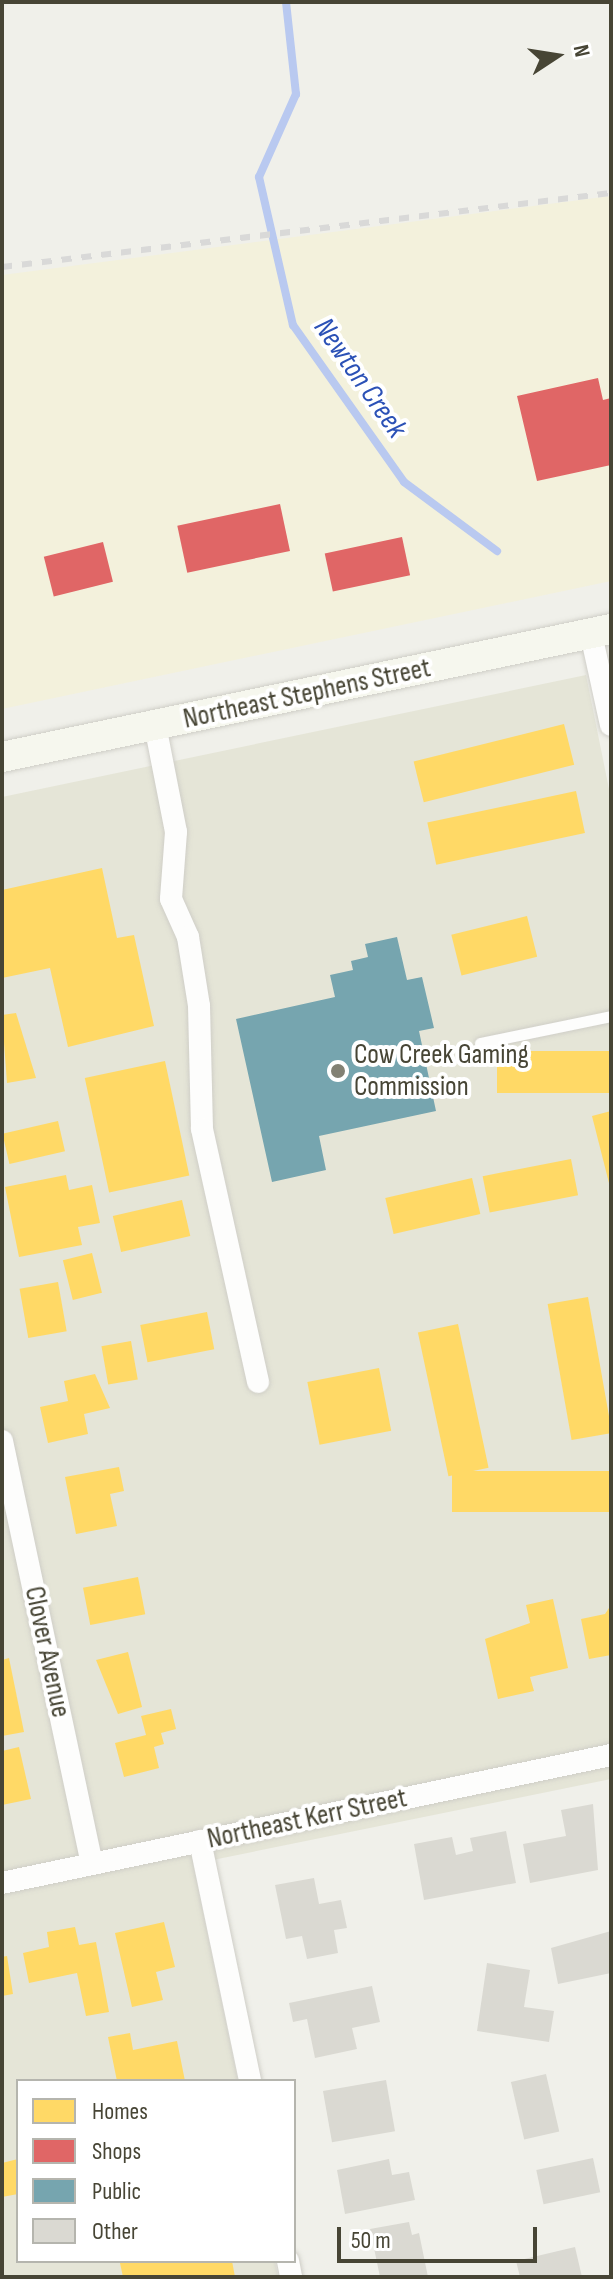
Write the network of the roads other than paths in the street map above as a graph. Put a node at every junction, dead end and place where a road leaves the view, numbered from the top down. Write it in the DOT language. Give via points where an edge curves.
graph roads {
  1 [pos="601,632"];
  2 [pos="155,725"];
  3 [pos="611,725"];
  4 [pos="2,757"];
  5 [pos="611,1016"];
  6 [pos="480,1043"];
  7 [pos="258,1382"];
  8 [pos="2,1441"];
  9 [pos="611,1755"];
  10 [pos="200,1841"];
  11 [pos="92,1864"];
  12 [pos="2,1883"];
  13 [pos="250,2079"];
  1 -- 2 [label="main road, Northeast Stephens Street"];
  1 -- 3 [label="street"];
  2 -- 4 [label="main road, Northeast Stephens Street"];
  2 -- 7 [label="street" via="176,832 171,899 188,937 199,1006 202,1129"];
  5 -- 6 [label="lane"];
  8 -- 11 [label="street, Clover Avenue"];
  9 -- 10 [label="street, Northeast Kerr Street"];
  10 -- 11 [label="street, Northeast Kerr Street"];
  10 -- 13 [label="street"];
  11 -- 12 [label="street, Northeast Kerr Street"];
}
